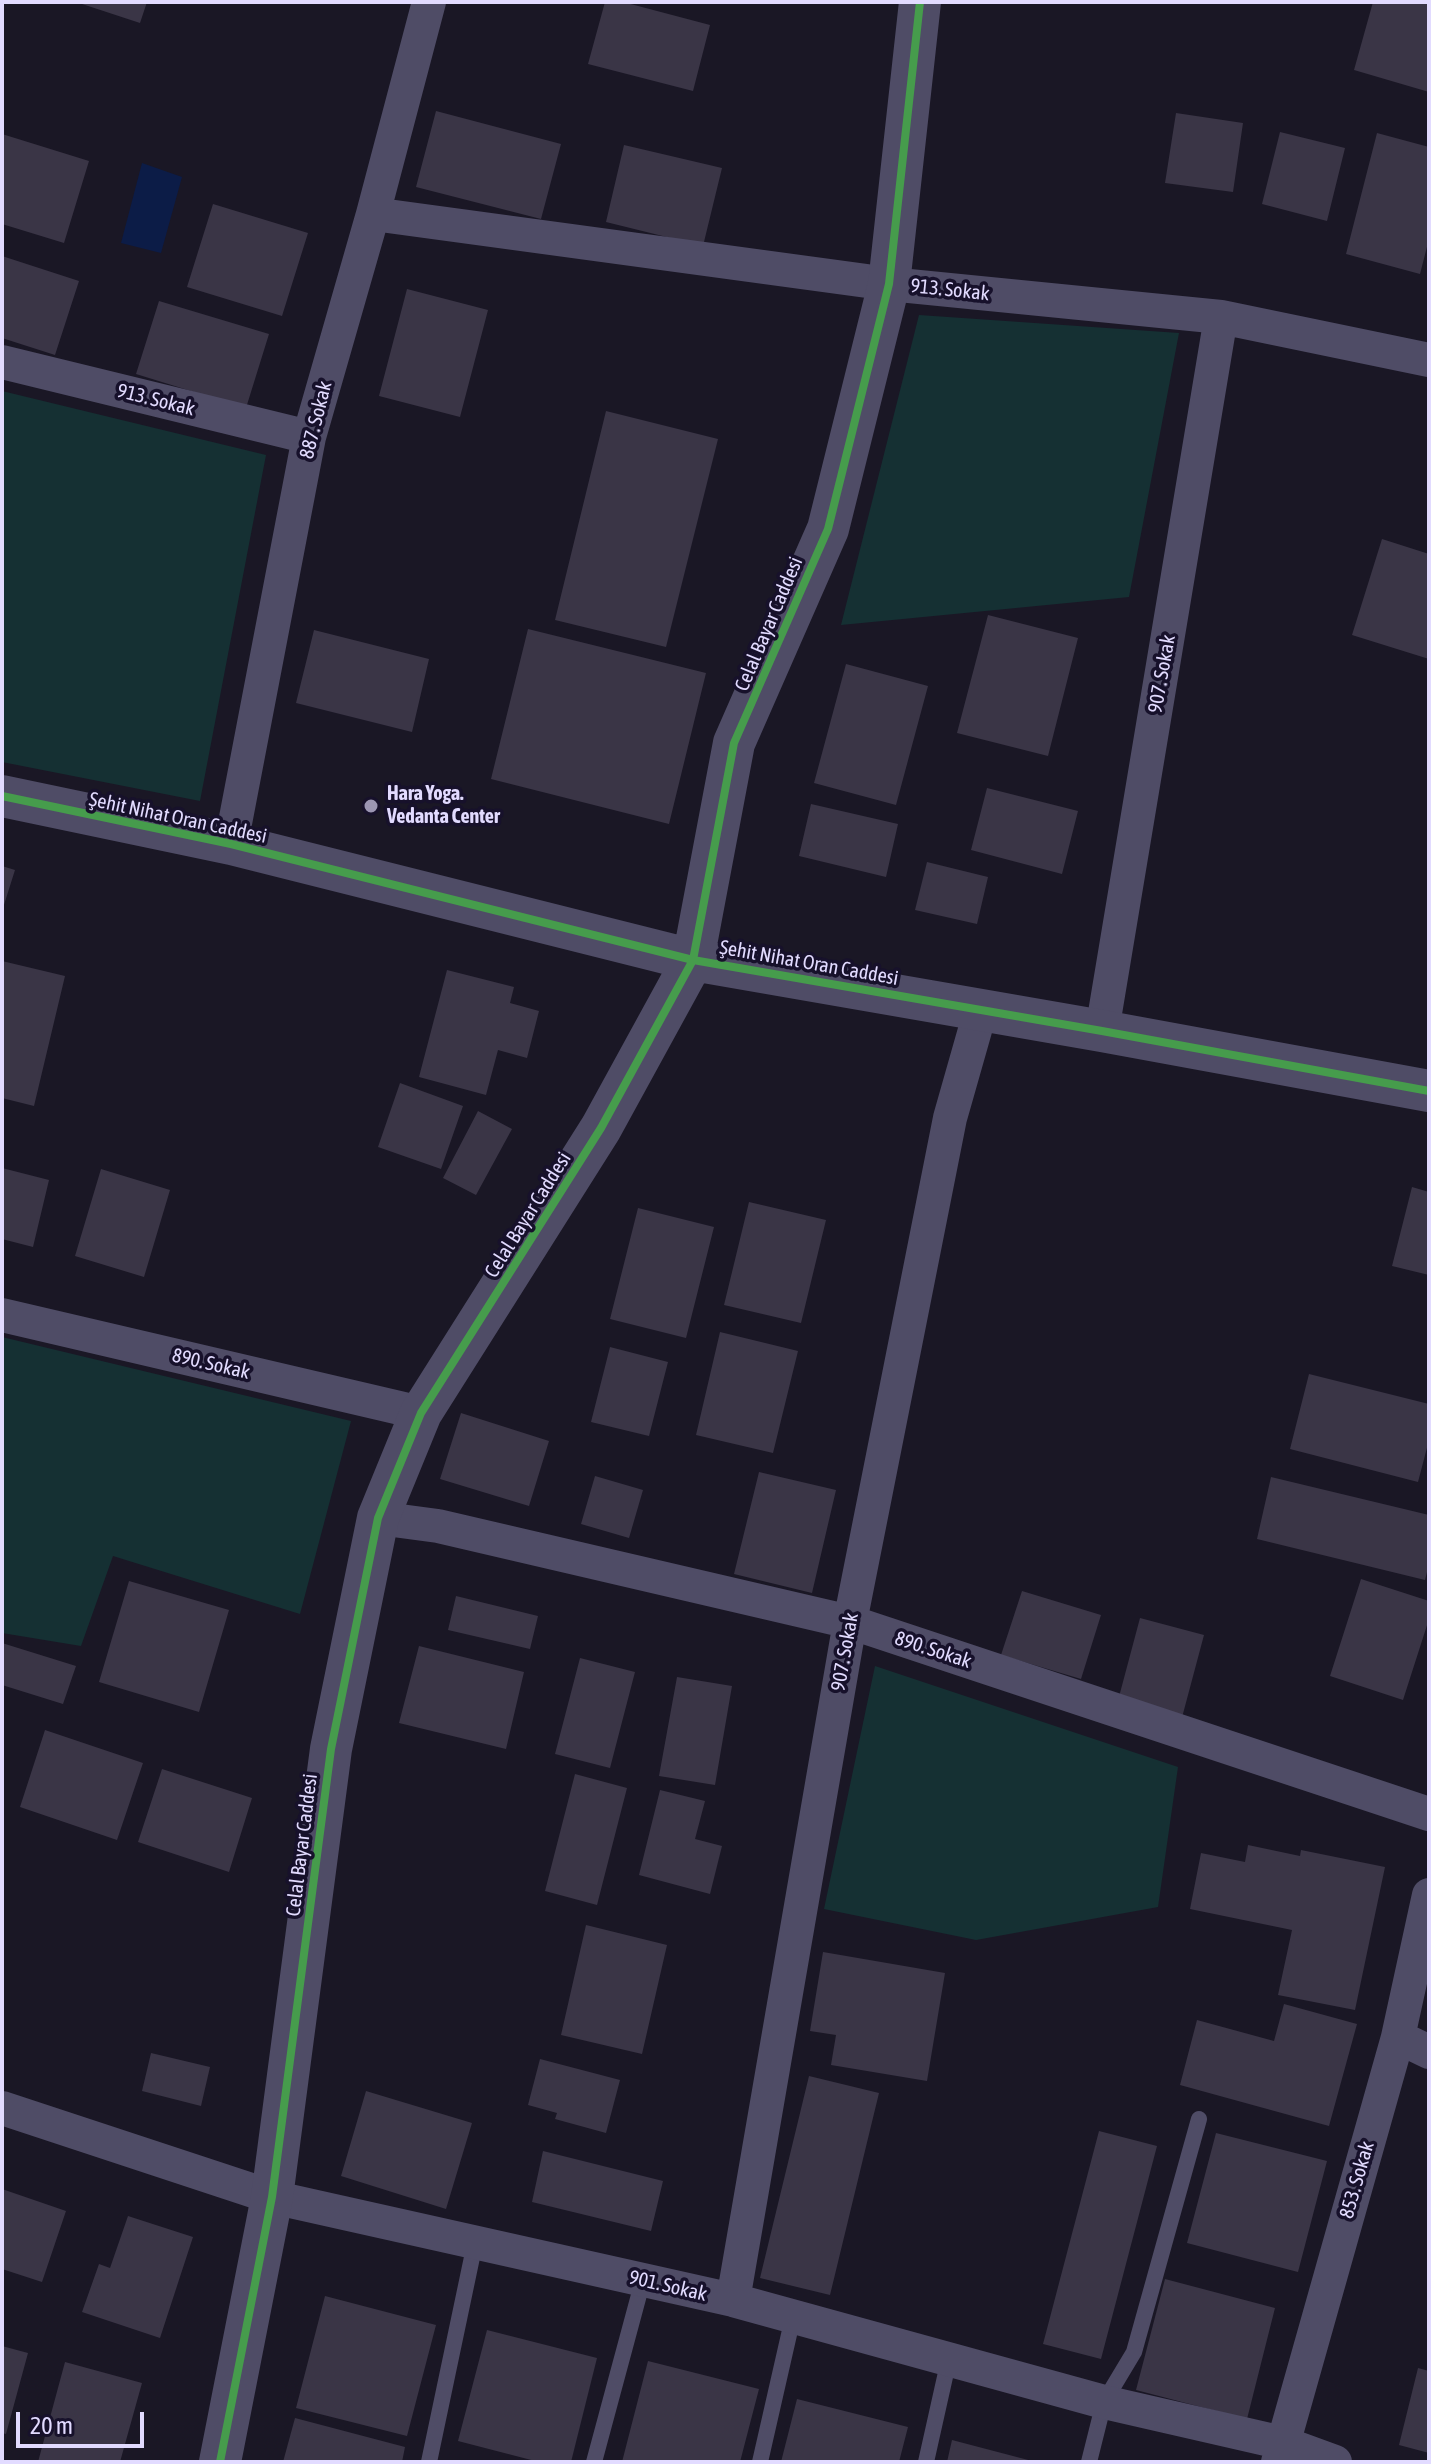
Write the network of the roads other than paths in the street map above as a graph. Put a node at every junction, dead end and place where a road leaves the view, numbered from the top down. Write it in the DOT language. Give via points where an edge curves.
graph roads {
  1 [pos="429,2"];
  2 [pos="920,2"];
  3 [pos="373,214"];
  4 [pos="889,284"];
  5 [pos="1221,317"];
  6 [pos="1429,360"];
  7 [pos="2,362"];
  8 [pos="309,437"];
  9 [pos="2,796"];
  10 [pos="231,844"];
  11 [pos="693,960"];
  12 [pos="981,1009"];
  13 [pos="1102,1031"];
  14 [pos="1429,1091"];
  15 [pos="2,1315"];
  16 [pos="421,1413"];
  17 [pos="378,1518"];
  18 [pos="850,1622"];
  19 [pos="1429,1814"];
  20 [pos="1429,1895"];
  21 [pos="1398,2037"];
  22 [pos="1429,2052"];
  23 [pos="2,2108"];
  24 [pos="1199,2119"];
  25 [pos="272,2197"];
  26 [pos="475,2243"];
  27 [pos="643,2280"];
  28 [pos="733,2300"];
  29 [pos="793,2317"];
  30 [pos="949,2359"];
  31 [pos="1104,2402"];
  32 [pos="1281,2452"];
  33 [pos="220,2462"];
  34 [pos="429,2462"];
  35 [pos="594,2462"];
  36 [pos="760,2462"];
  37 [pos="926,2462"];
  38 [pos="1089,2462"];
  39 [pos="1335,2462"];
  1 -- 3 [label="street, 887. Sokak"];
  2 -- 4 [label="street, Celal Bayar Caddesi"];
  3 -- 4 [label="street, 913. Sokak"];
  3 -- 8 [label="street, 887. Sokak"];
  4 -- 5 [label="street, 913. Sokak"];
  4 -- 11 [label="street, Celal Bayar Caddesi" via="828,529 734,743"];
  5 -- 6 [label="street, 913. Sokak"];
  5 -- 13 [label="street, 907. Sokak"];
  7 -- 8 [label="street, 913. Sokak"];
  8 -- 10 [label="street, 887. Sokak"];
  9 -- 10 [label="street, Şehit Nihat Oran Caddesi"];
  10 -- 11 [label="street, Şehit Nihat Oran Caddesi"];
  11 -- 12 [label="street, Şehit Nihat Oran Caddesi"];
  11 -- 16 [label="street, Celal Bayar Caddesi" via="601,1128"];
  12 -- 13 [label="street, Şehit Nihat Oran Caddesi"];
  12 -- 18 [label="street, 907. Sokak" via="950,1118"];
  13 -- 14 [label="street, Şehit Nihat Oran Caddesi"];
  15 -- 16 [label="street, 890. Sokak"];
  16 -- 17 [label="street, Celal Bayar Caddesi"];
  17 -- 18 [label="street, 890. Sokak" via="438,1526"];
  17 -- 25 [label="street, Celal Bayar Caddesi" via="331,1749"];
  18 -- 19 [label="street, 890. Sokak"];
  18 -- 28 [label="street, 907. Sokak"];
  20 -- 21 [label="street, 853. Sokak"];
  21 -- 22 [label="street"];
  21 -- 32 [label="street, 853. Sokak"];
  23 -- 25 [label="street, 901. Sokak"];
  24 -- 31 [label="lane" via="1134,2352"];
  25 -- 26 [label="street, 901. Sokak"];
  25 -- 33 [label="street, Celal Bayar Caddesi"];
  26 -- 27 [label="street, 901. Sokak"];
  26 -- 34 [label="lane"];
  27 -- 28 [label="street, 901. Sokak"];
  27 -- 35 [label="lane"];
  28 -- 29 [label="street, 901. Sokak"];
  29 -- 30 [label="street, 901. Sokak"];
  29 -- 36 [label="lane"];
  30 -- 31 [label="street, 901. Sokak"];
  30 -- 37 [label="lane"];
  31 -- 32 [label="street, 901. Sokak"];
  31 -- 38 [label="lane"];
  32 -- 39 [label="street, 901. Sokak"];
}
